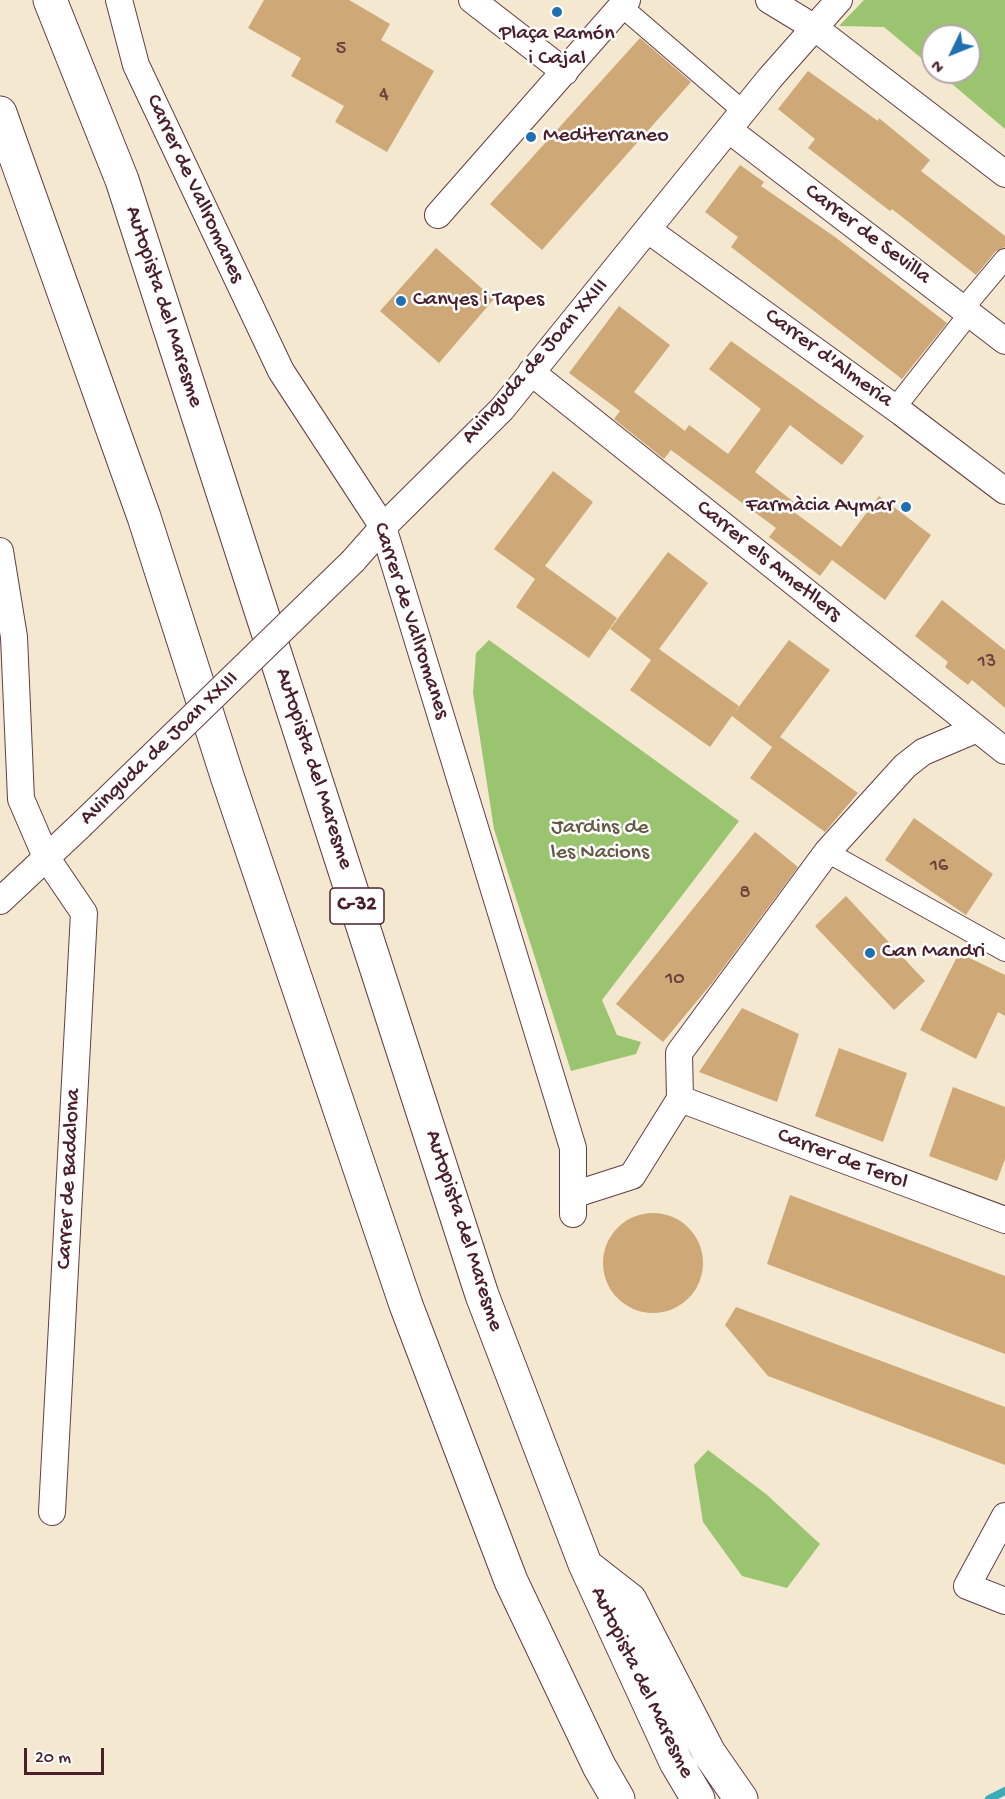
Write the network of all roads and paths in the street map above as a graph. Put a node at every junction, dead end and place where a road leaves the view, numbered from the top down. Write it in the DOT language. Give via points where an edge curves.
graph roads {
  1 [pos="50,0"];
  2 [pos="119,0"];
  3 [pos="471,0"];
  4 [pos="769,0"];
  5 [pos="839,0"];
  6 [pos="624,3"];
  7 [pos="815,28"];
  8 [pos="565,72"];
  9 [pos="0,113"];
  10 [pos="736,120"];
  11 [pos="0,161"];
  12 [pos="1005,174"];
  13 [pos="438,215"];
  14 [pos="648,230"];
  15 [pos="1005,259"];
  16 [pos="966,311"];
  17 [pos="1005,341"];
  18 [pos="531,372"];
  19 [pos="896,408"];
  20 [pos="1005,491"];
  21 [pos="144,517"];
  22 [pos="383,527"];
  23 [pos="0,551"];
  24 [pos="977,729"];
  25 [pos="1005,751"];
  26 [pos="827,852"];
  27 [pos="46,857"];
  28 [pos="0,901"];
  29 [pos="1005,951"];
  30 [pos="680,1099"];
  31 [pos="1005,1220"];
  32 [pos="52,1512"];
  33 [pos="1005,1516"];
  34 [pos="585,1564"];
  35 [pos="1005,1600"];
  36 [pos="618,1799"];
  37 [pos="698,1799"];
  38 [pos="741,1799"];
  1 -- 34 [label="highway, Autopista del Maresme / C-32" via="122,180 482,1295"];
  2 -- 22 [label="street, Carrer de Vallromanes" via="136,65 281,371"];
  3 -- 8 [label="street"];
  4 -- 7 [label="street"];
  5 -- 7 [label="street, Avinguda de Joan XXIII"];
  6 -- 8 [label="street"];
  6 -- 10 [label="street"];
  7 -- 10 [label="street, Avinguda de Joan XXIII"];
  7 -- 12 [label="street"];
  8 -- 13 [label="street"];
  9 -- 21 [label="highway"];
  10 -- 14 [label="street, Avinguda de Joan XXIII"];
  10 -- 16 [label="street, Carrer de Sevilla"];
  11 -- 21 [label="highway"];
  14 -- 18 [label="street, Avinguda de Joan XXIII"];
  14 -- 19 [label="street, Carrer d'Almeria"];
  15 -- 16 [label="street"];
  16 -- 17 [label="street, Carrer de Sevilla"];
  16 -- 19 [label="street"];
  18 -- 22 [label="street, Avinguda de Joan XXIII" via="502,409"];
  18 -- 24 [label="street, Carrer els Ametllers"];
  19 -- 20 [label="street, Carrer d'Almeria"];
  21 -- 36 [label="highway" via="406,1305 511,1581"];
  22 -- 27 [label="street, Avinguda de Joan XXIII, bridge" via="353,561"];
  22 -- 30 [label="street, Carrer de Vallromanes" via="573,1148 573,1205 632,1176"];
  23 -- 27 [label="street, Carrer de Badalona" via="14,637 21,799"];
  24 -- 25 [label="street, Carrer els Ametllers"];
  24 -- 26 [label="street" via="923,753 905,766"];
  26 -- 29 [label="street"];
  26 -- 30 [label="street" via="679,1053"];
  27 -- 28 [label="street, Avinguda de Joan XXIII"];
  27 -- 32 [label="street, Carrer de Badalona" via="84,913"];
  30 -- 31 [label="street, Carrer de Terol"];
  33 -- 35 [label="street" via="967,1586"];
  34 -- 37 [label="highway, Autopista del Maresme / C-32" via="676,1762"];
  34 -- 38 [label="highway" via="630,1600 710,1753"];
}
